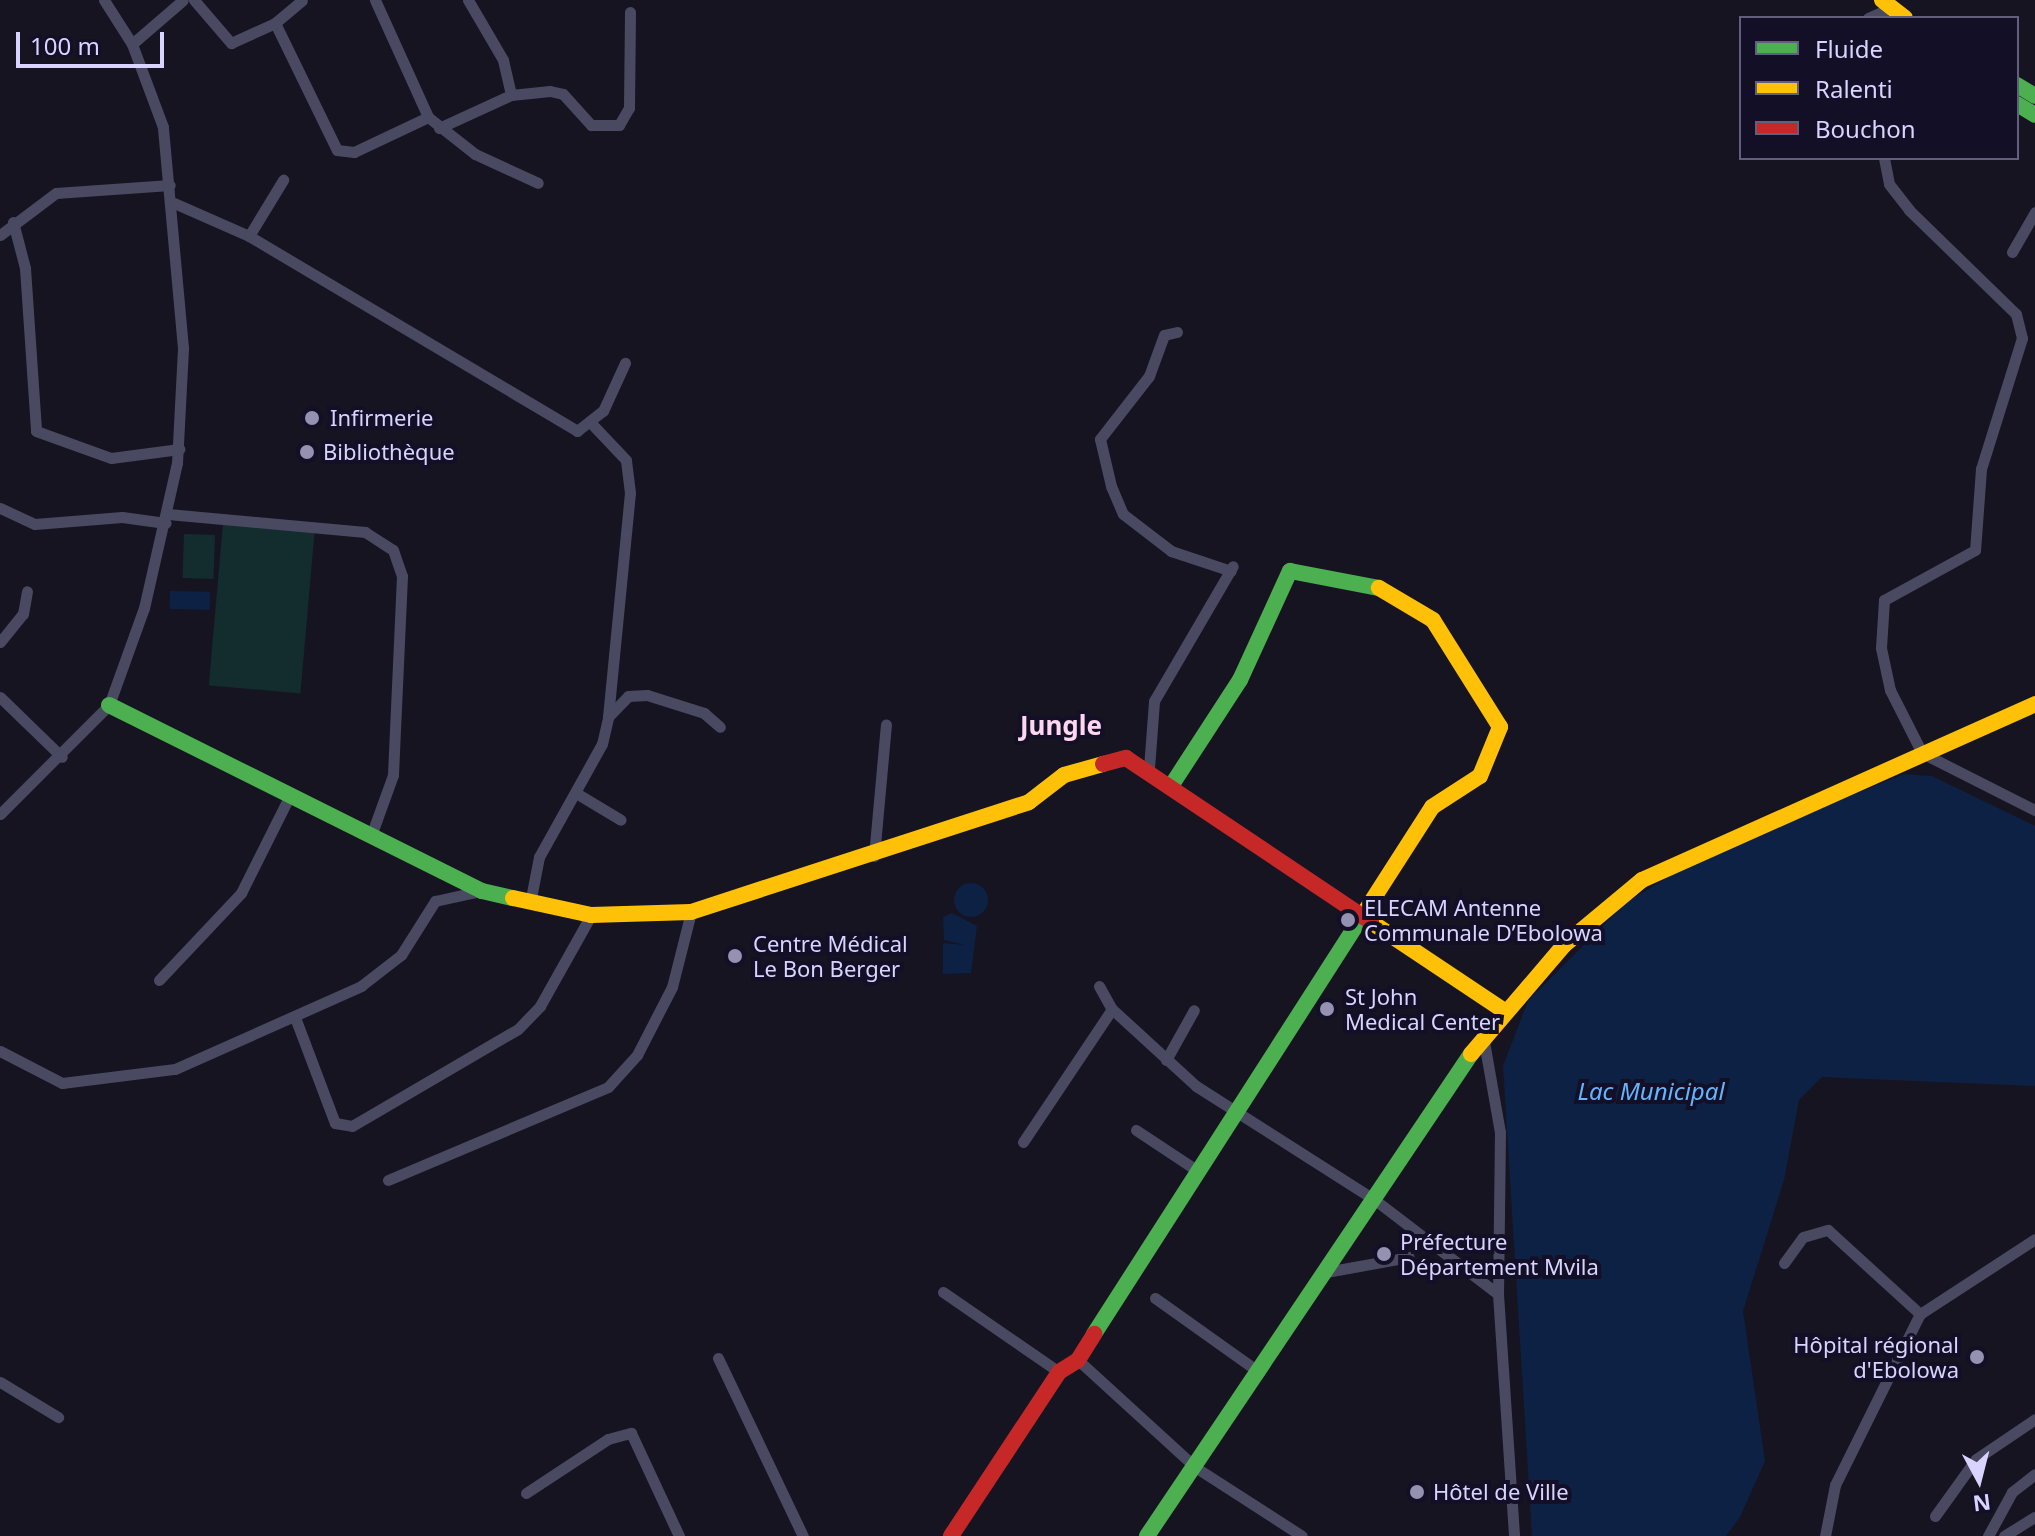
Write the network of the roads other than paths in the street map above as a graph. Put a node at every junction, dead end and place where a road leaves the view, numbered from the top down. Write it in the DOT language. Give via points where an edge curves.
graph roads {
  1 [pos="104,0"];
  2 [pos="183,0"];
  3 [pos="194,0"];
  4 [pos="302,0"];
  5 [pos="375,0"];
  6 [pos="468,0"];
  7 [pos="1894,7"];
  8 [pos="630,12"];
  9 [pos="1873,16"];
  10 [pos="275,23"];
  11 [pos="132,44"];
  12 [pos="511,95"];
  13 [pos="428,117"];
  14 [pos="439,128"];
  15 [pos="1884,160"];
  16 [pos="283,180"];
  17 [pos="538,183"];
  18 [pos="170,185"];
  19 [pos="174,203"];
  20 [pos="2035,212"];
  21 [pos="13,222"];
  22 [pos="0,235"];
  23 [pos="249,236"];
  24 [pos="2012,252"];
  25 [pos="1177,332"];
  26 [pos="625,363"];
  27 [pos="592,424"];
  28 [pos="179,449"];
  29 [pos="0,508"];
  30 [pos="167,518"];
  31 [pos="27,591"];
  32 [pos="0,642"];
  33 [pos="0,697"];
  34 [pos="2035,704"];
  35 [pos="109,705"];
  36 [pos="608,717"];
  37 [pos="886,725"];
  38 [pos="720,727"];
  39 [pos="1922,753"];
  40 [pos="62,757"];
  41 [pos="1149,768"];
  42 [pos="1173,783"];
  43 [pos="576,793"];
  44 [pos="288,799"];
  45 [pos="2035,810"];
  46 [pos="0,814"];
  47 [pos="621,820"];
  48 [pos="372,833"];
  49 [pos="874,856"];
  50 [pos="482,891"];
  51 [pos="531,898"];
  52 [pos="691,912"];
  53 [pos="591,915"];
  54 [pos="1366,915"];
  55 [pos="159,980"];
  56 [pos="1099,986"];
  57 [pos="1112,1009"];
  58 [pos="1194,1010"];
  59 [pos="1503,1010"];
  60 [pos="296,1020"];
  61 [pos="1483,1036"];
  62 [pos="0,1051"];
  63 [pos="1166,1060"];
  64 [pos="1238,1114"];
  65 [pos="1136,1130"];
  66 [pos="1023,1142"];
  67 [pos="1198,1171"];
  68 [pos="388,1180"];
  69 [pos="1375,1200"];
  70 [pos="2035,1239"];
  71 [pos="1409,1257"];
  72 [pos="1784,1263"];
  73 [pos="1326,1272"];
  74 [pos="943,1292"];
  75 [pos="1498,1294"];
  76 [pos="1155,1298"];
  77 [pos="1920,1314"];
  78 [pos="718,1358"];
  79 [pos="1078,1360"];
  80 [pos="1059,1372"];
  81 [pos="1259,1372"];
  82 [pos="0,1382"];
  83 [pos="58,1417"];
  84 [pos="2035,1419"];
  85 [pos="1195,1467"];
  86 [pos="2035,1474"];
  87 [pos="526,1493"];
  88 [pos="1935,1516"];
  89 [pos="2035,1517"];
  90 [pos="679,1536"];
  91 [pos="803,1536"];
  92 [pos="951,1536"];
  93 [pos="1147,1536"];
  94 [pos="1302,1536"];
  95 [pos="1514,1536"];
  96 [pos="1825,1536"];
  97 [pos="1988,1536"];
  98 [pos="2004,1536"];
  1 -- 11 [label="street"];
  2 -- 11 [label="street"];
  3 -- 10 [label="street" via="226,42"];
  4 -- 10 [label="street"];
  5 -- 13 [label="street"];
  6 -- 12 [label="street" via="503,60"];
  7 -- 9 [label="street"];
  8 -- 12 [label="street" via="629,108 619,125 591,125 557,91"];
  10 -- 13 [label="street" via="337,150 354,152"];
  11 -- 18 [label="street" via="158,107"];
  12 -- 14 [label="street"];
  13 -- 14 [label="street"];
  14 -- 17 [label="street"];
  15 -- 39 [label="street" via="1889,184 1909,210 2016,314 2021,329 1981,469 1975,550 1891,594 1882,610 1890,690"];
  16 -- 23 [label="street"];
  18 -- 19 [label="street"];
  18 -- 21 [label="street" via="56,193"];
  19 -- 23 [label="street"];
  19 -- 28 [label="street" via="184,373"];
  20 -- 24 [label="street"];
  21 -- 22 [label="street"];
  21 -- 28 [label="street" via="25,268 36,431 111,458"];
  23 -- 27 [label="street" via="577,431"];
  25 -- 41 [label="street" via="1164,335 1149,376 1100,439 1123,514 1171,551 1232,568 1154,701"];
  26 -- 27 [label="street"];
  27 -- 36 [label="street" via="626,460 630,493"];
  28 -- 30 [label="street"];
  29 -- 30 [label="street" via="35,524"];
  30 -- 35 [label="street"];
  30 -- 48 [label="street" via="365,532 393,550 402,576 393,775"];
  31 -- 32 [label="street" via="23,614"];
  33 -- 40 [label="street"];
  34 -- 39 [label="main road"];
  35 -- 40 [label="street"];
  35 -- 44 [label="main road"];
  36 -- 38 [label="street" via="628,696 647,695 704,713"];
  36 -- 43 [label="street"];
  37 -- 49 [label="street"];
  39 -- 45 [label="street"];
  39 -- 59 [label="main road" via="1659,868 1564,945"];
  40 -- 46 [label="street"];
  41 -- 42 [label="main road"];
  41 -- 49 [label="main road" via="1126,758 1064,775 1029,802"];
  42 -- 54 [label="main road" via="1264,853"];
  42 -- 54 [label="main road" via="1240,680 1290,571 1367,581 1433,620 1500,727 1480,776 1432,807"];
  43 -- 47 [label="street"];
  43 -- 51 [label="street" via="552,827"];
  44 -- 48 [label="main road"];
  44 -- 55 [label="street" via="241,893"];
  48 -- 50 [label="main road"];
  49 -- 52 [label="main road"];
  50 -- 51 [label="main road"];
  50 -- 60 [label="street" via="441,896 383,972"];
  51 -- 53 [label="main road"];
  52 -- 53 [label="main road"];
  52 -- 68 [label="street" via="672,987 637,1055 608,1087"];
  53 -- 60 [label="street" via="540,1006 518,1029 352,1126 335,1123"];
  54 -- 59 [label="main road"];
  54 -- 64 [label="main road"];
  56 -- 57 [label="street"];
  57 -- 63 [label="street"];
  57 -- 66 [label="street"];
  58 -- 63 [label="street"];
  59 -- 61 [label="main road"];
  60 -- 62 [label="street" via="175,1069 82,1084 62,1083"];
  61 -- 69 [label="main road"];
  61 -- 75 [label="street" via="1500,1132"];
  63 -- 64 [label="street"];
  64 -- 67 [label="main road"];
  64 -- 69 [label="street"];
  65 -- 67 [label="street"];
  67 -- 79 [label="main road"];
  69 -- 73 [label="main road"];
  69 -- 75 [label="street"];
  70 -- 77 [label="street"];
  71 -- 73 [label="street"];
  72 -- 77 [label="street" via="1803,1237 1828,1230"];
  73 -- 81 [label="main road"];
  74 -- 80 [label="street"];
  75 -- 95 [label="street"];
  76 -- 81 [label="street"];
  77 -- 96 [label="street" via="1835,1485"];
  78 -- 91 [label="street"];
  79 -- 80 [label="main road"];
  79 -- 85 [label="street"];
  80 -- 92 [label="main road"];
  81 -- 85 [label="main road"];
  82 -- 83 [label="street"];
  84 -- 88 [label="street" via="1976,1459"];
  85 -- 93 [label="main road"];
  85 -- 94 [label="street"];
  86 -- 97 [label="street" via="2012,1492"];
  87 -- 90 [label="street" via="608,1439 631,1433"];
  89 -- 98 [label="street"];
}
